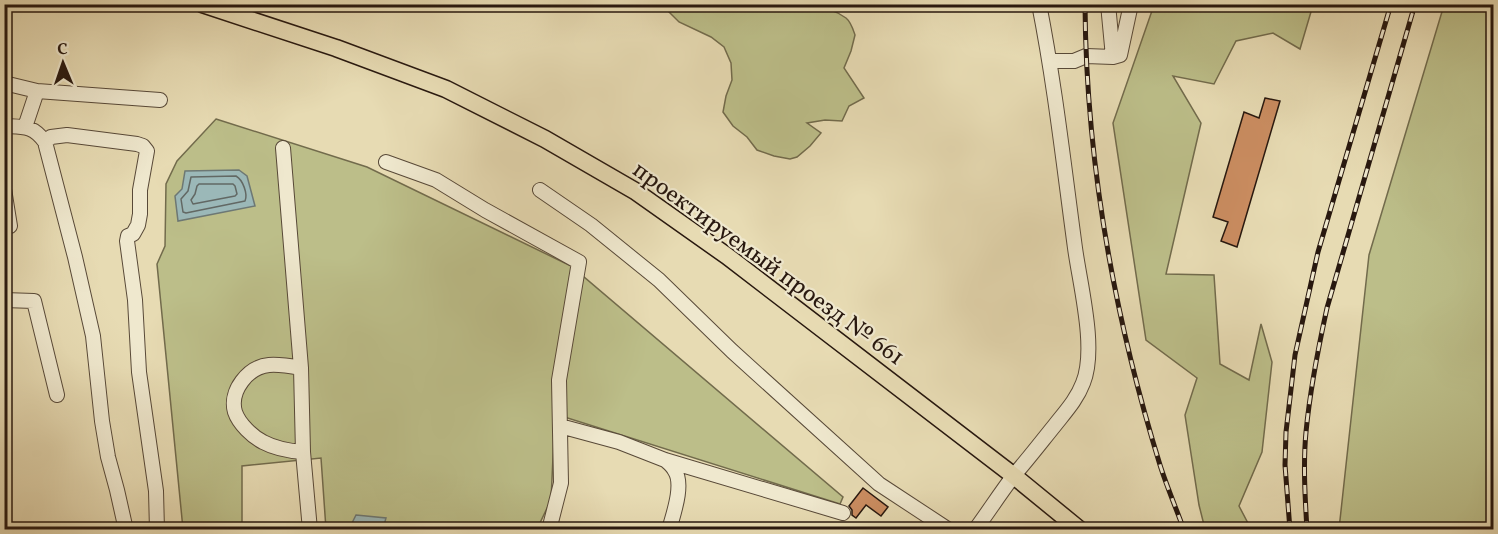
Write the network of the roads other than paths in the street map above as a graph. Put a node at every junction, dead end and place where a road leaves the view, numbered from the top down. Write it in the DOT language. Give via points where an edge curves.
graph roads {
  1 [pos="202,4"];
  2 [pos="1039,4"];
  3 [pos="1108,4"];
  4 [pos="1131,4"];
  5 [pos="1113,57"];
  6 [pos="1050,61"];
  7 [pos="4,83"];
  8 [pos="37,91"];
  9 [pos="160,100"];
  10 [pos="4,126"];
  11 [pos="26,127"];
  12 [pos="45,142"];
  13 [pos="283,148"];
  14 [pos="386,162"];
  15 [pos="4,189"];
  16 [pos="540,190"];
  17 [pos="10,226"];
  18 [pos="4,300"];
  19 [pos="301,368"];
  20 [pos="57,395"];
  21 [pos="560,426"];
  22 [pos="303,452"];
  23 [pos="665,460"];
  24 [pos="1014,476"];
  25 [pos="843,513"];
  26 [pos="126,530"];
  27 [pos="156,530"];
  28 [pos="310,530"];
  29 [pos="549,530"];
  30 [pos="669,530"];
  31 [pos="950,530"];
  32 [pos="975,530"];
  33 [pos="1080,530"];
  1 -- 24 [label="main road, проектируемый проезд № 661" via="446,88 635,191 727,256"];
  2 -- 6 [label="street"];
  3 -- 5 [label="street"];
  4 -- 5 [label="street" via="1120,55"];
  5 -- 6 [label="street"];
  6 -- 24 [label="street" via="1086,318 1088,366 1073,401"];
  7 -- 8 [label="street"];
  8 -- 9 [label="street"];
  8 -- 11 [label="street"];
  10 -- 11 [label="street"];
  11 -- 12 [label="street" via="39,133"];
  12 -- 26 [label="street" via="93,336 108,457"];
  12 -- 27 [label="street" via="51,136 67,135 137,144 147,152 138,225 127,241 139,372 156,491"];
  13 -- 19 [label="street"];
  14 -- 21 [label="street" via="436,180 579,262 559,380"];
  15 -- 17 [label="street"];
  16 -- 31 [label="street" via="591,225 658,280 879,484"];
  18 -- 20 [label="street" via="34,301"];
  19 -- 22 [label="street"];
  19 -- 22 [label="street" via="266,365 247,375 234,401 243,426 261,442"];
  21 -- 23 [label="street"];
  21 -- 29 [label="street" via="561,483"];
  22 -- 28 [label="street"];
  23 -- 25 [label="street"];
  23 -- 30 [label="street" via="677,473 679,484"];
  24 -- 32 [label="street"];
  24 -- 33 [label="main road, проектируемый проезд № 661"];
}
